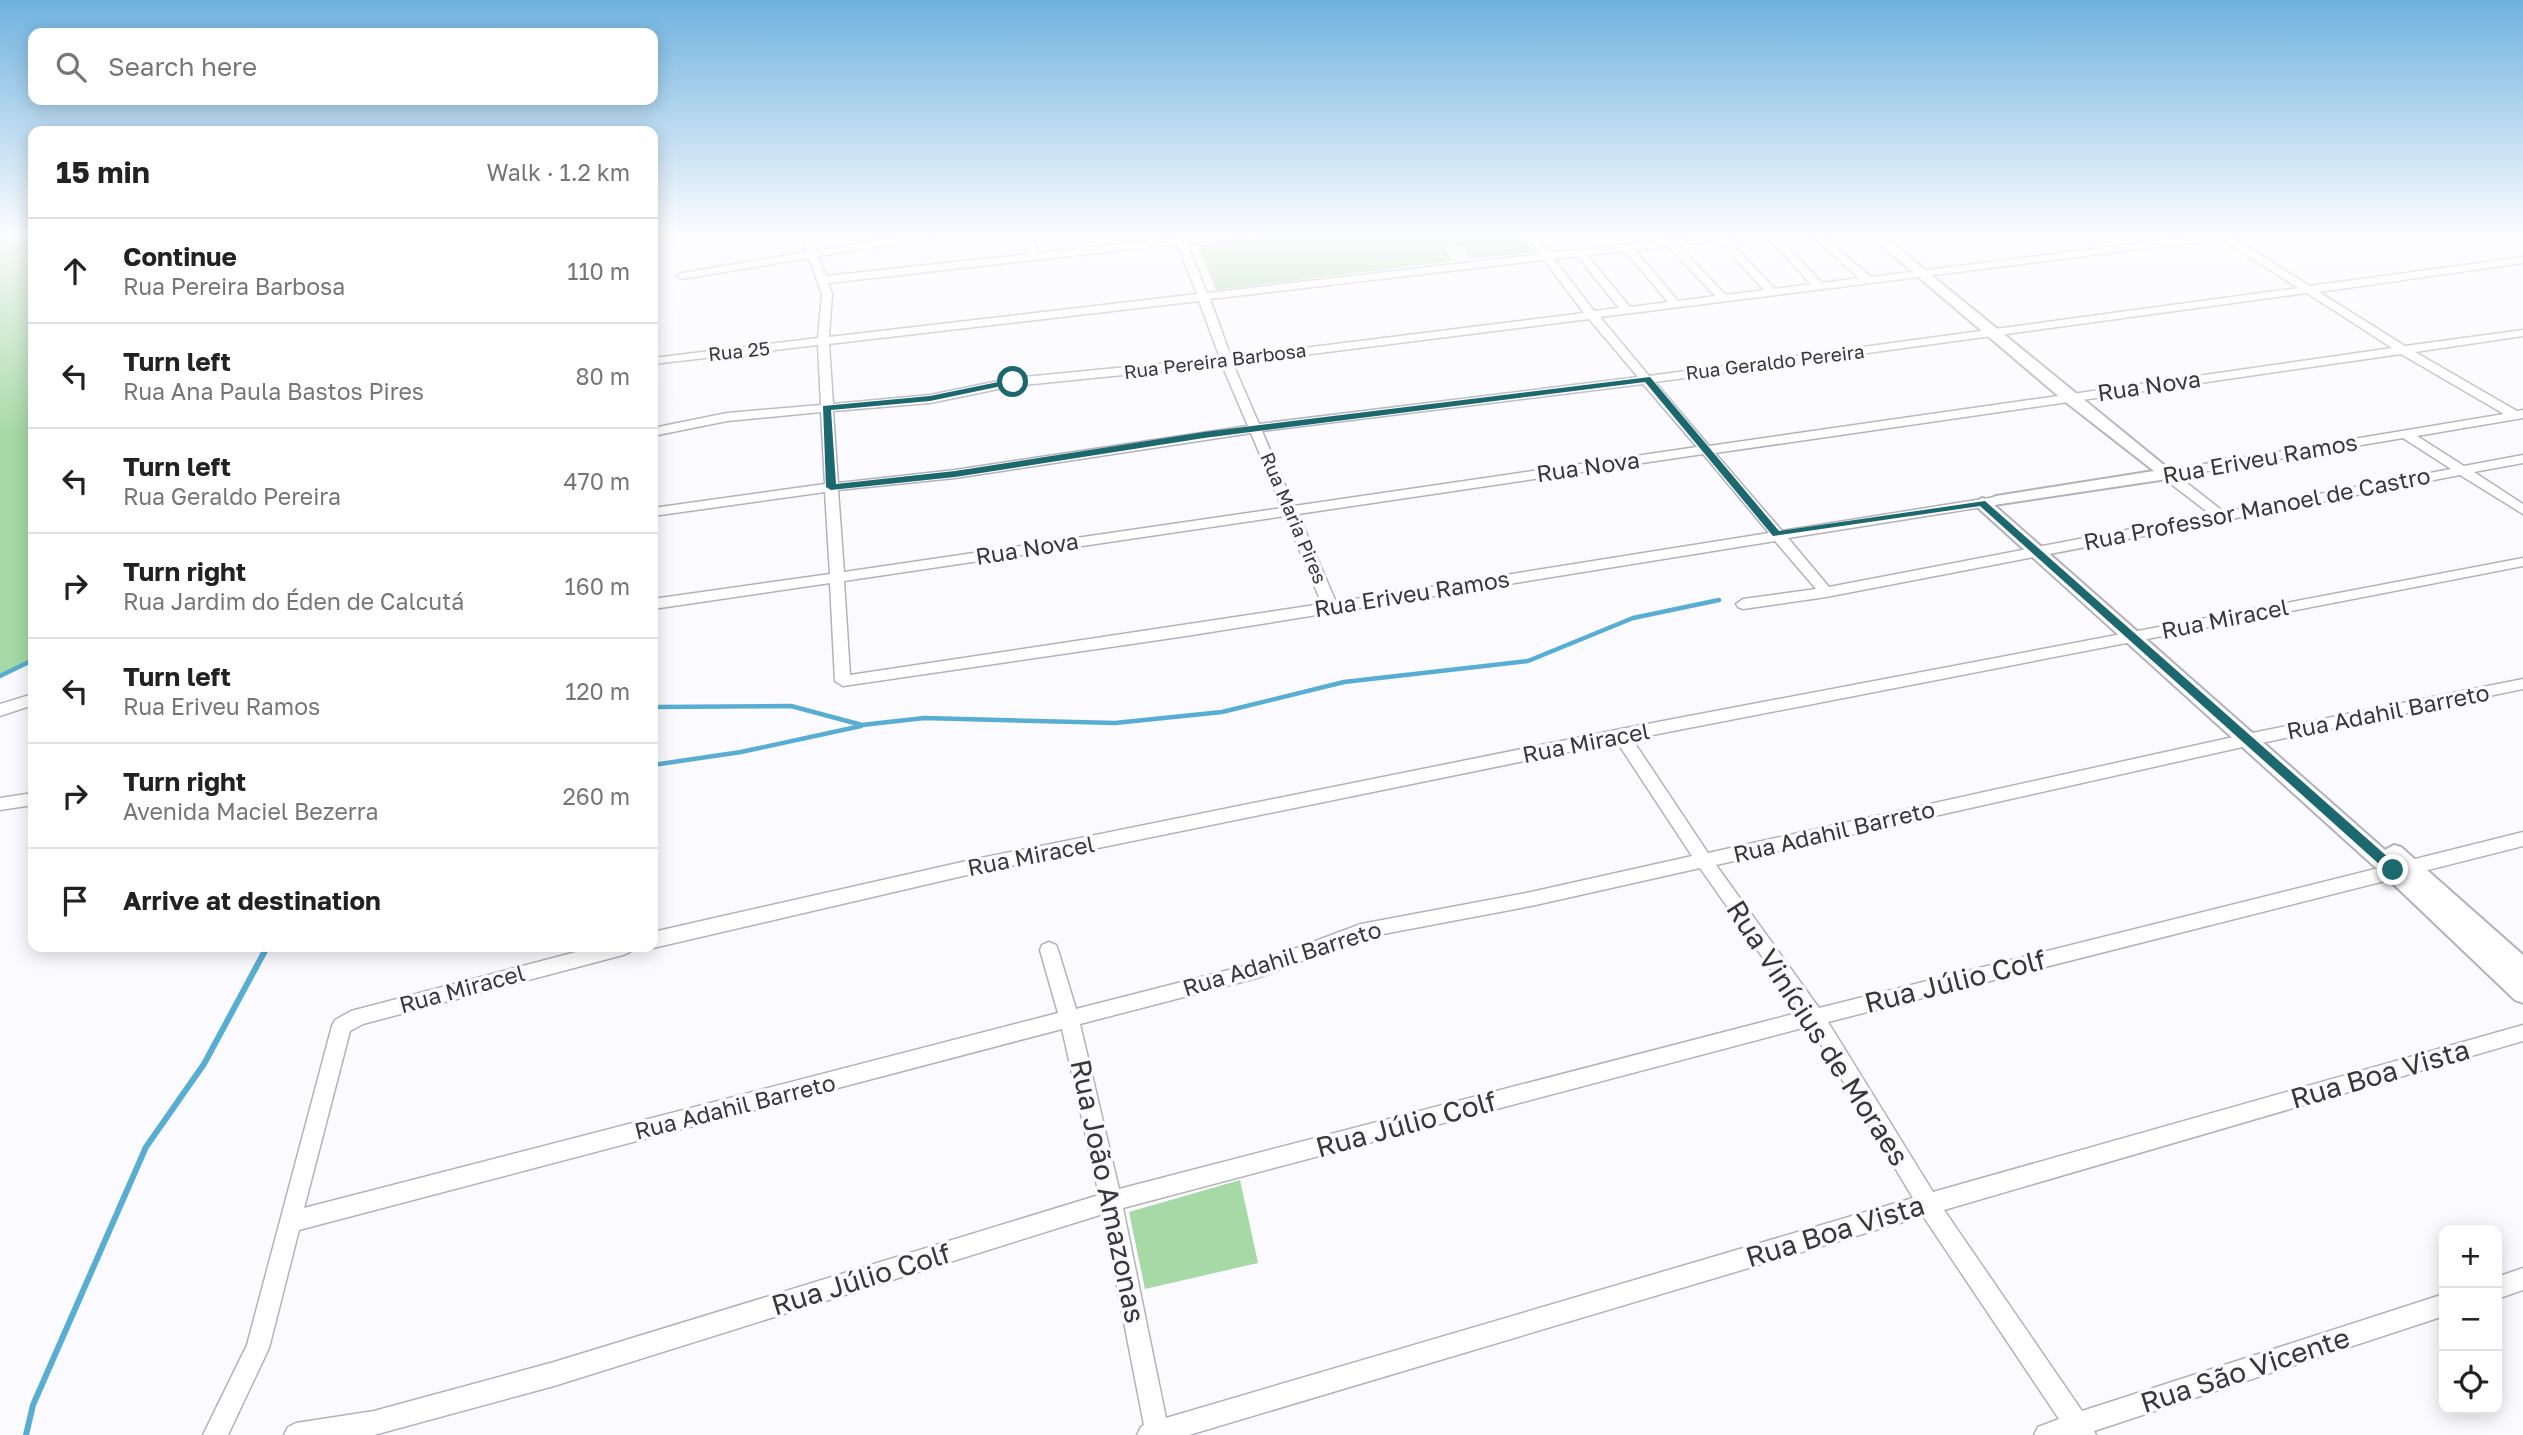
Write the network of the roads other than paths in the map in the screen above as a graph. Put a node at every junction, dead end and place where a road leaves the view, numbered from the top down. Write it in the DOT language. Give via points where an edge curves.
graph roads {
  1 [pos="826,301"];
  2 [pos="1169,301"];
  3 [pos="1204,301"];
  4 [pos="1580,301"];
  5 [pos="1619,301"];
  6 [pos="1673,301"];
  7 [pos="1708,301"];
  8 [pos="1953,301"];
  9 [pos="2219,301"];
  10 [pos="2326,301"];
  11 [pos="1676,305"];
  12 [pos="1627,311"];
  13 [pos="1592,315"];
  14 [pos="1991,332"];
  15 [pos="2523,333"];
  16 [pos="823,341"];
  17 [pos="2404,351"];
  18 [pos="658,360"];
  19 [pos="1226,360"];
  20 [pos="1647,379"];
  21 [pos="2068,397"];
  22 [pos="827,408"];
  23 [pos="2519,414"];
  24 [pos="1256,429"];
  25 [pos="658,431"];
  26 [pos="2407,435"];
  27 [pos="1707,450"];
  28 [pos="2523,459"];
  29 [pos="2460,470"];
  30 [pos="2167,474"];
  31 [pos="831,487"];
  32 [pos="1989,502"];
  33 [pos="2523,510"];
  34 [pos="658,511"];
  35 [pos="1292,511"];
  36 [pos="2222,517"];
  37 [pos="1777,534"];
  38 [pos="2043,551"];
  39 [pos="2523,562"];
  40 [pos="837,579"];
  41 [pos="1826,592"];
  42 [pos="658,603"];
  43 [pos="1743,604"];
  44 [pos="1331,608"];
  45 [pos="2139,635"];
  46 [pos="2523,684"];
  47 [pos="28,701"];
  48 [pos="0,710"];
  49 [pos="1621,735"];
  50 [pos="2254,738"];
  51 [pos="28,800"];
  52 [pos="0,804"];
  53 [pos="2523,839"];
  54 [pos="1704,860"];
  55 [pos="2401,868"];
  56 [pos="658,939"];
  57 [pos="1049,950"];
  58 [pos="604,952"];
  59 [pos="2523,969"];
  60 [pos="2523,993"];
  61 [pos="1815,1017"];
  62 [pos="1071,1020"];
  63 [pos="2523,1033"];
  64 [pos="1114,1201"];
  65 [pos="1928,1203"];
  66 [pos="290,1222"];
  67 [pos="2523,1279"];
  68 [pos="2502,1286"];
  69 [pos="2439,1307"];
  70 [pos="2080,1430"];
  71 [pos="1155,1434"];
  72 [pos="215,1435"];
  73 [pos="296,1435"];
  74 [pos="2046,1435"];
  1 -- 16 [label="street"];
  2 -- 16 [label="street, Rua 25"];
  3 -- 19 [label="street, Rua Maria Pires"];
  4 -- 13 [label="street"];
  5 -- 12 [label="street"];
  6 -- 11 [label="street"];
  7 -- 11 [label="street, Rua Pereira Barbosa"];
  8 -- 14 [label="street"];
  9 -- 14 [label="street, Rua Geraldo Pereira"];
  10 -- 17 [label="street"];
  11 -- 12 [label="street, Rua Pereira Barbosa"];
  12 -- 13 [label="street, Rua Pereira Barbosa"];
  13 -- 19 [label="street, Rua Pereira Barbosa"];
  13 -- 20 [label="street"];
  14 -- 20 [label="street, Rua Geraldo Pereira"];
  14 -- 21 [label="street"];
  15 -- 17 [label="street, Rua Nova"];
  16 -- 18 [label="street, Rua 25"];
  16 -- 22 [label="street"];
  17 -- 21 [label="street, Rua Nova"];
  17 -- 23 [label="street"];
  19 -- 22 [label="street, Rua Pereira Barbosa" via="1029,380 930,399"];
  19 -- 24 [label="street, Rua Maria Pires"];
  20 -- 24 [label="street, Rua Geraldo Pereira"];
  20 -- 27 [label="street"];
  21 -- 27 [label="street, Rua Nova"];
  21 -- 30 [label="street"];
  22 -- 25 [label="street, Rua Pereira Barbosa" via="727,417"];
  22 -- 31 [label="street"];
  23 -- 26 [label="street, Rua Eriveu Ramos"];
  24 -- 31 [label="street, Rua Geraldo Pereira" via="955,474"];
  24 -- 35 [label="street, Rua Maria Pires"];
  26 -- 29 [label="street"];
  26 -- 30 [label="street, Rua Eriveu Ramos"];
  27 -- 35 [label="street, Rua Nova"];
  27 -- 37 [label="street"];
  28 -- 29 [label="street, Rua Professor Manoel de Castro"];
  29 -- 33 [label="street"];
  29 -- 36 [label="street, Rua Professor Manoel de Castro"];
  30 -- 32 [label="street, Rua Eriveu Ramos"];
  30 -- 36 [label="street"];
  31 -- 34 [label="street, Rua Geraldo Pereira"];
  31 -- 40 [label="street"];
  32 -- 37 [label="street, Rua Eriveu Ramos"];
  32 -- 38 [label="street"];
  35 -- 40 [label="street, Rua Nova"];
  35 -- 44 [label="street, Rua Maria Pires"];
  36 -- 38 [label="street, Rua Professor Manoel de Castro"];
  37 -- 41 [label="street"];
  37 -- 44 [label="street, Rua Eriveu Ramos"];
  38 -- 41 [label="street, Rua Professor Manoel de Castro"];
  38 -- 45 [label="street"];
  39 -- 45 [label="street, Rua Miracel"];
  40 -- 42 [label="street, Rua Nova"];
  40 -- 44 [label="street, Rua Eriveu Ramos" via="843,681"];
  41 -- 43 [label="street, Rua Professor Manoel de Castro"];
  45 -- 49 [label="street, Rua Miracel"];
  45 -- 50 [label="street"];
  46 -- 50 [label="street, Rua Adahil Barreto"];
  47 -- 48 [label="street"];
  49 -- 54 [label="street, Rua Vinícius de Moraes"];
  49 -- 56 [label="street, Rua Miracel" via="971,867"];
  50 -- 54 [label="street, Rua Adahil Barreto"];
  50 -- 55 [label="street"];
  51 -- 52 [label="street"];
  53 -- 55 [label="street, Rua Júlio Colf"];
  54 -- 61 [label="street, Rua Vinícius de Moraes"];
  54 -- 62 [label="street, Rua Adahil Barreto" via="1362,931 1257,970"];
  55 -- 59 [label="street"];
  55 -- 60 [label="street"];
  55 -- 61 [label="street, Rua Júlio Colf"];
  57 -- 62 [label="street, Rua João Amazonas"];
  58 -- 66 [label="street, Rua Miracel" via="358,1017 342,1026"];
  61 -- 64 [label="street, Rua Júlio Colf"];
  61 -- 65 [label="street, Rua Vinícius de Moraes"];
  62 -- 64 [label="street, Rua João Amazonas"];
  62 -- 66 [label="street, Rua Adahil Barreto"];
  63 -- 65 [label="street, Rua Boa Vista"];
  64 -- 71 [label="street, Rua João Amazonas"];
  64 -- 73 [label="street, Rua Júlio Colf" via="554,1374 374,1423"];
  65 -- 70 [label="street, Rua Vinícius de Moraes"];
  65 -- 71 [label="street, Rua Boa Vista"];
  66 -- 72 [label="street" via="257,1348"];
  67 -- 68 [label="street"];
  69 -- 70 [label="street, Rua São Vicente"];
  70 -- 74 [label="street, Rua São Vicente"];
}
